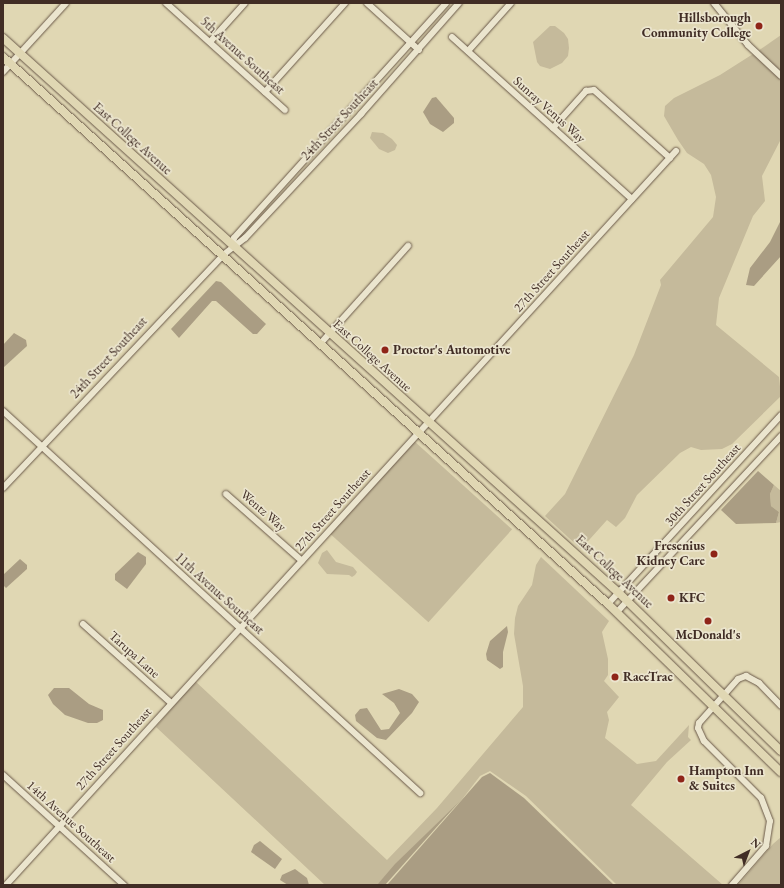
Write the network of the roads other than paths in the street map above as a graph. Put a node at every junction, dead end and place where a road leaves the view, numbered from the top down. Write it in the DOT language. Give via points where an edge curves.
graph roads {
  1 [pos="66,3"];
  2 [pos="166,3"];
  3 [pos="245,3"];
  4 [pos="345,3"];
  5 [pos="367,3"];
  6 [pos="446,3"];
  7 [pos="459,3"];
  8 [pos="511,3"];
  9 [pos="714,3"];
  10 [pos="452,37"];
  11 [pos="3,38"];
  12 [pos="210,42"];
  13 [pos="411,43"];
  14 [pos="419,50"];
  15 [pos="468,51"];
  16 [pos="20,53"];
  17 [pos="3,57"];
  18 [pos="11,64"];
  19 [pos="3,72"];
  20 [pos="781,76"];
  21 [pos="265,92"];
  22 [pos="285,110"];
  23 [pos="553,128"];
  24 [pos="676,151"];
  25 [pos="670,158"];
  26 [pos="632,199"];
  27 [pos="233,246"];
  28 [pos="408,246"];
  29 [pos="222,256"];
  30 [pos="329,334"];
  31 [pos="320,344"];
  32 [pos="3,411"];
  33 [pos="781,415"];
  34 [pos="427,422"];
  35 [pos="418,433"];
  36 [pos="781,436"];
  37 [pos="42,446"];
  38 [pos="3,488"];
  39 [pos="226,494"];
  40 [pos="302,560"];
  41 [pos="619,593"];
  42 [pos="628,601"];
  43 [pos="608,604"];
  44 [pos="617,612"];
  45 [pos="83,624"];
  46 [pos="240,628"];
  47 [pos="723,694"];
  48 [pos="171,703"];
  49 [pos="712,706"];
  50 [pos="781,706"];
  51 [pos="781,751"];
  52 [pos="781,772"];
  53 [pos="3,775"];
  54 [pos="420,793"];
  55 [pos="60,827"];
  56 [pos="6,885"];
  57 [pos="124,885"];
  58 [pos="732,885"];
  1 -- 16 [label="street"];
  2 -- 12 [label="street, 5th Avenue Southeast"];
  3 -- 12 [label="street"];
  4 -- 21 [label="street"];
  5 -- 13 [label="street"];
  6 -- 13 [label="street, 24th Street Southeast"];
  7 -- 14 [label="street, 24th Street Southeast"];
  8 -- 15 [label="street"];
  9 -- 20 [label="street" via="748,45"];
  10 -- 15 [label="street, Sunray Venus Way"];
  11 -- 16 [label="main road, East College Avenue"];
  12 -- 21 [label="street, 5th Avenue Southeast"];
  13 -- 14 [label="street"];
  13 -- 27 [label="street, 24th Street Southeast" via="234,238"];
  14 -- 27 [label="street, 24th Street Southeast" via="242,241"];
  15 -- 23 [label="street, Sunray Venus Way"];
  16 -- 18 [label="street"];
  16 -- 27 [label="main road, East College Avenue"];
  17 -- 18 [label="main road, East College Avenue"];
  18 -- 19 [label="street"];
  18 -- 29 [label="main road, East College Avenue"];
  21 -- 22 [label="street, 5th Avenue Southeast"];
  23 -- 25 [label="street" via="586,91 594,90"];
  23 -- 26 [label="street, Sunray Venus Way"];
  24 -- 25 [label="street, 27th Street Southeast"];
  25 -- 26 [label="street, 27th Street Southeast"];
  26 -- 34 [label="street, 27th Street Southeast"];
  27 -- 29 [label="street, 24th Street Southeast"];
  27 -- 30 [label="main road, East College Avenue"];
  28 -- 30 [label="street"];
  29 -- 31 [label="main road, East College Avenue"];
  29 -- 37 [label="street, 24th Street Southeast"];
  30 -- 31 [label="street"];
  30 -- 34 [label="main road, East College Avenue"];
  31 -- 35 [label="main road, East College Avenue"];
  32 -- 37 [label="street, 11th Avenue Southeast"];
  33 -- 41 [label="street, 30th Street Southeast"];
  34 -- 35 [label="street, 27th Street Southeast"];
  34 -- 41 [label="main road, East College Avenue"];
  35 -- 40 [label="street, 27th Street Southeast"];
  35 -- 43 [label="main road, East College Avenue"];
  36 -- 42 [label="street, 30th Street Southeast"];
  37 -- 38 [label="street, 24th Street Southeast"];
  37 -- 46 [label="street, 11th Avenue Southeast"];
  39 -- 40 [label="street, Wentz Way"];
  40 -- 46 [label="street, 27th Street Southeast"];
  41 -- 42 [label="main road, East College Avenue"];
  41 -- 43 [label="street, 30th Street Southeast"];
  42 -- 44 [label="street, 30th Street Southeast"];
  42 -- 47 [label="main road, East College Avenue"];
  43 -- 44 [label="main road, East College Avenue"];
  44 -- 49 [label="main road, East College Avenue"];
  45 -- 48 [label="street, Tarupa Lane"];
  46 -- 48 [label="street, 27th Street Southeast"];
  46 -- 54 [label="street, 11th Avenue Southeast"];
  47 -- 49 [label="street"];
  47 -- 50 [label="street" via="738,679 746,676 759,684"];
  47 -- 51 [label="main road, East College Avenue"];
  48 -- 55 [label="street, 27th Street Southeast"];
  49 -- 52 [label="main road, East College Avenue"];
  49 -- 58 [label="street" via="699,723 700,735 762,798 770,822 766,846"];
  53 -- 55 [label="street, 14th Avenue Southeast"];
  55 -- 56 [label="street, 27th Street Southeast"];
  55 -- 57 [label="street, 14th Avenue Southeast"];
}
